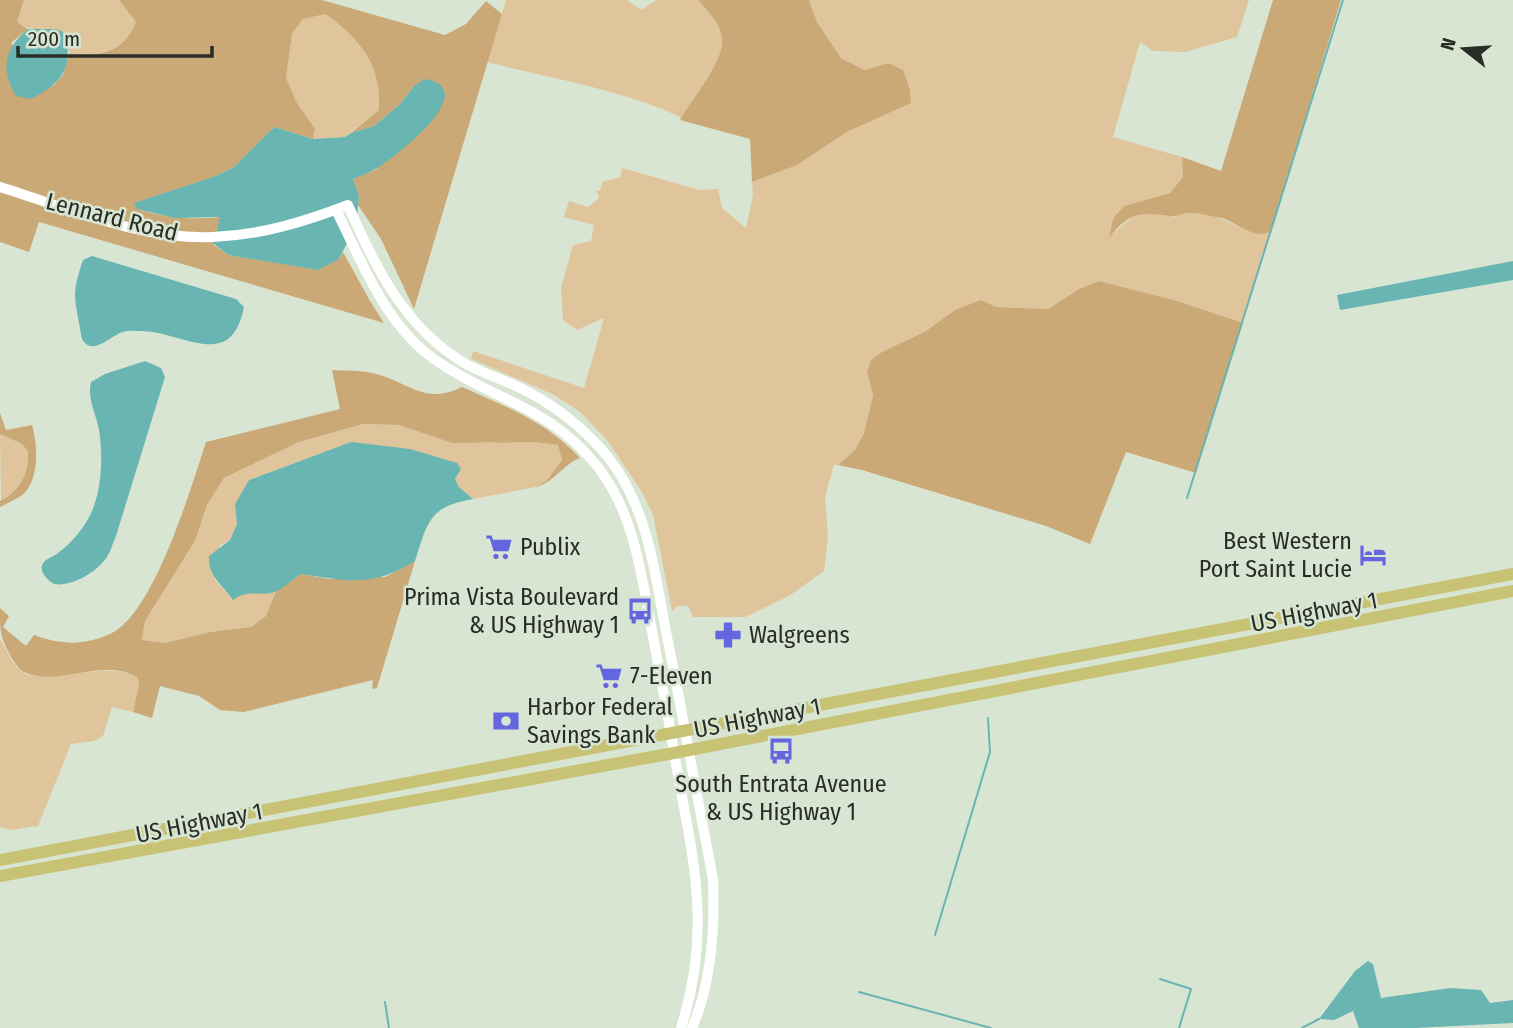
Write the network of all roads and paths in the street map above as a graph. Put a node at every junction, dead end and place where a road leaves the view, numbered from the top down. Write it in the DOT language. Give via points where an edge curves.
graph roads {
  1 [pos="0,187"];
  2 [pos="336,210"];
  3 [pos="1513,574"];
  4 [pos="1513,591"];
  5 [pos="1075,658"];
  6 [pos="1053,663"];
  7 [pos="1037,682"];
  8 [pos="1017,686"];
  9 [pos="685,731"];
  10 [pos="671,734"];
  11 [pos="688,750"];
  12 [pos="674,753"];
  13 [pos="290,806"];
  14 [pos="259,811"];
  15 [pos="266,827"];
  16 [pos="239,832"];
  17 [pos="0,860"];
  18 [pos="0,876"];
  19 [pos="681,1028"];
  20 [pos="692,1028"];
  1 -- 2 [label="street, Lennard Road" via="173,235 263,232"];
  2 -- 9 [label="street, Lennard Road" via="348,205 386,282 422,330 458,359 553,407 608,457 643,523"];
  2 -- 10 [label="street" via="377,292 414,340 450,370 547,419 590,458 613,489 639,560"];
  3 -- 5 [label="main road, US Highway 1"];
  4 -- 7 [label="main road, US Highway 1"];
  5 -- 6 [label="main road, US Highway 1"];
  5 -- 7 [label="main road"];
  6 -- 8 [label="main road"];
  6 -- 9 [label="main road, US Highway 1"];
  7 -- 8 [label="main road, US Highway 1"];
  8 -- 11 [label="main road, US Highway 1"];
  9 -- 10 [label="main road, US Highway 1"];
  9 -- 11 [label="main road"];
  10 -- 12 [label="main road"];
  10 -- 13 [label="main road, US Highway 1"];
  11 -- 12 [label="main road, US Highway 1"];
  11 -- 20 [label="main road" via="714,903 710,958"];
  12 -- 15 [label="main road, US Highway 1"];
  12 -- 19 [label="main road" via="697,878 699,920 697,958"];
  13 -- 14 [label="main road, US Highway 1"];
  13 -- 15 [label="main road"];
  14 -- 16 [label="main road"];
  14 -- 17 [label="main road, US Highway 1"];
  15 -- 16 [label="main road, US Highway 1"];
  16 -- 18 [label="main road, US Highway 1"];
}
